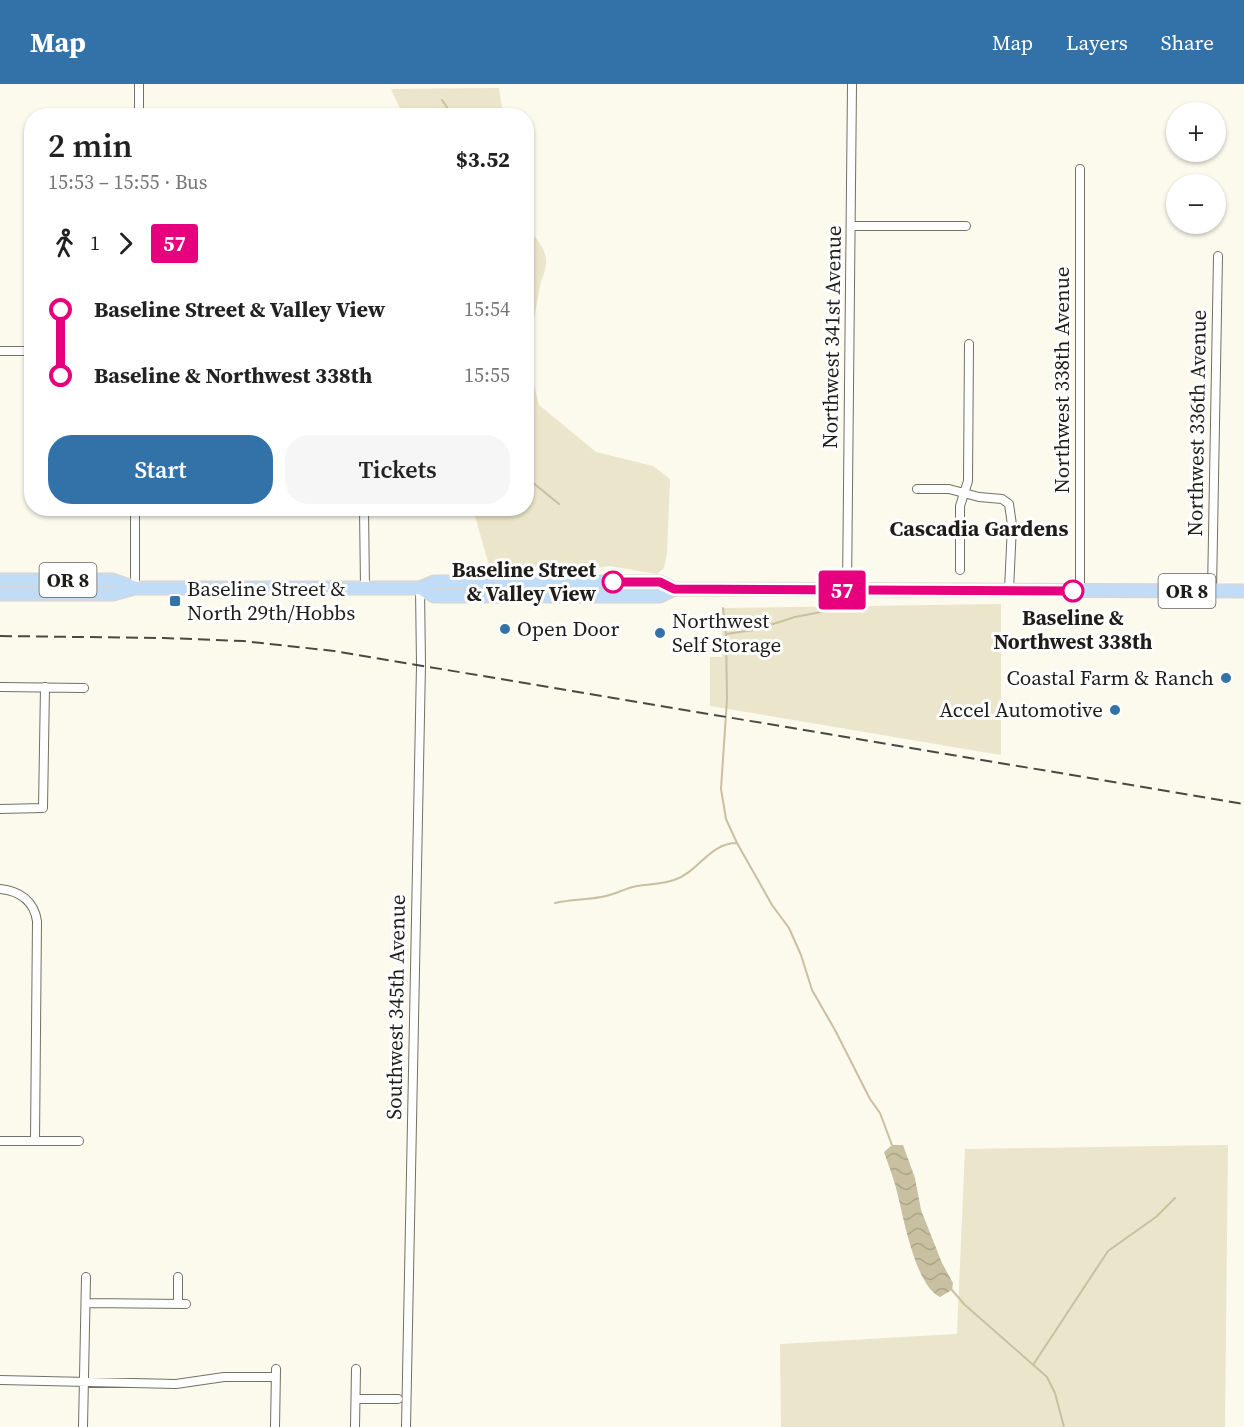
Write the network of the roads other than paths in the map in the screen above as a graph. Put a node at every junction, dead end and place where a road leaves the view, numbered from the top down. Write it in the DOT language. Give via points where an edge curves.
graph roads {
  1 [pos="852,84"];
  2 [pos="139,85"];
  3 [pos="139,108"];
  4 [pos="1080,169"];
  5 [pos="851,226"];
  6 [pos="966,226"];
  7 [pos="1218,256"];
  8 [pos="969,344"];
  9 [pos="0,351"];
  10 [pos="24,351"];
  11 [pos="917,489"];
  12 [pos="965,494"];
  13 [pos="135,516"];
  14 [pos="364,516"];
  15 [pos="960,570"];
  16 [pos="0,580"];
  17 [pos="135,588"];
  18 [pos="365,588"];
  19 [pos="420,588"];
  20 [pos="847,590"];
  21 [pos="1009,590"];
  22 [pos="1080,591"];
  23 [pos="1212,591"];
  24 [pos="1244,591"];
  25 [pos="0,594"];
  26 [pos="0,687"];
  27 [pos="45,687"];
  28 [pos="84,688"];
  29 [pos="0,809"];
  30 [pos="0,890"];
  31 [pos="0,1141"];
  32 [pos="35,1141"];
  33 [pos="79,1141"];
  34 [pos="86,1277"];
  35 [pos="178,1277"];
  36 [pos="86,1303"];
  37 [pos="356,1369"];
  38 [pos="0,1380"];
  39 [pos="84,1382"];
  40 [pos="356,1399"];
  41 [pos="398,1399"];
  42 [pos="83,1427"];
  43 [pos="276,1427"];
  44 [pos="355,1427"];
  45 [pos="406,1427"];
  1 -- 5 [label="street, Northwest 341st Avenue"];
  2 -- 3 [label="street"];
  4 -- 22 [label="street, Northwest 338th Avenue"];
  5 -- 6 [label="street"];
  5 -- 20 [label="street, Northwest 341st Avenue"];
  7 -- 23 [label="street, Northwest 336th Avenue"];
  8 -- 12 [label="street"];
  9 -- 10 [label="street"];
  11 -- 12 [label="street" via="949,489"];
  12 -- 15 [label="street" via="960,506"];
  12 -- 21 [label="street" via="1004,500 1011,508"];
  13 -- 17 [label="street"];
  14 -- 18 [label="street"];
  16 -- 17 [label="highway, OR 8" via="113,580"];
  17 -- 18 [label="highway, OR 8"];
  17 -- 25 [label="highway, OR 8" via="113,594"];
  18 -- 19 [label="highway, OR 8"];
  19 -- 20 [label="highway, OR 8" via="434,582 660,582 674,589"];
  19 -- 45 [label="street, Southwest 345th Avenue"];
  20 -- 21 [label="highway, OR 8"];
  21 -- 22 [label="highway, OR 8"];
  22 -- 23 [label="highway, OR 8"];
  23 -- 24 [label="highway, OR 8"];
  26 -- 27 [label="street"];
  27 -- 28 [label="street"];
  27 -- 29 [label="street" via="43,808"];
  30 -- 32 [label="street" via="16,892 28,900 37,921"];
  31 -- 32 [label="street"];
  32 -- 33 [label="street"];
  34 -- 36 [label="street"];
  35 -- 36 [label="street" via="182,1304"];
  36 -- 39 [label="street"];
  37 -- 40 [label="street"];
  38 -- 39 [label="street"];
  39 -- 42 [label="street"];
  39 -- 43 [label="street" via="176,1384 276,1373"];
  40 -- 41 [label="street"];
  40 -- 44 [label="street"];
}
